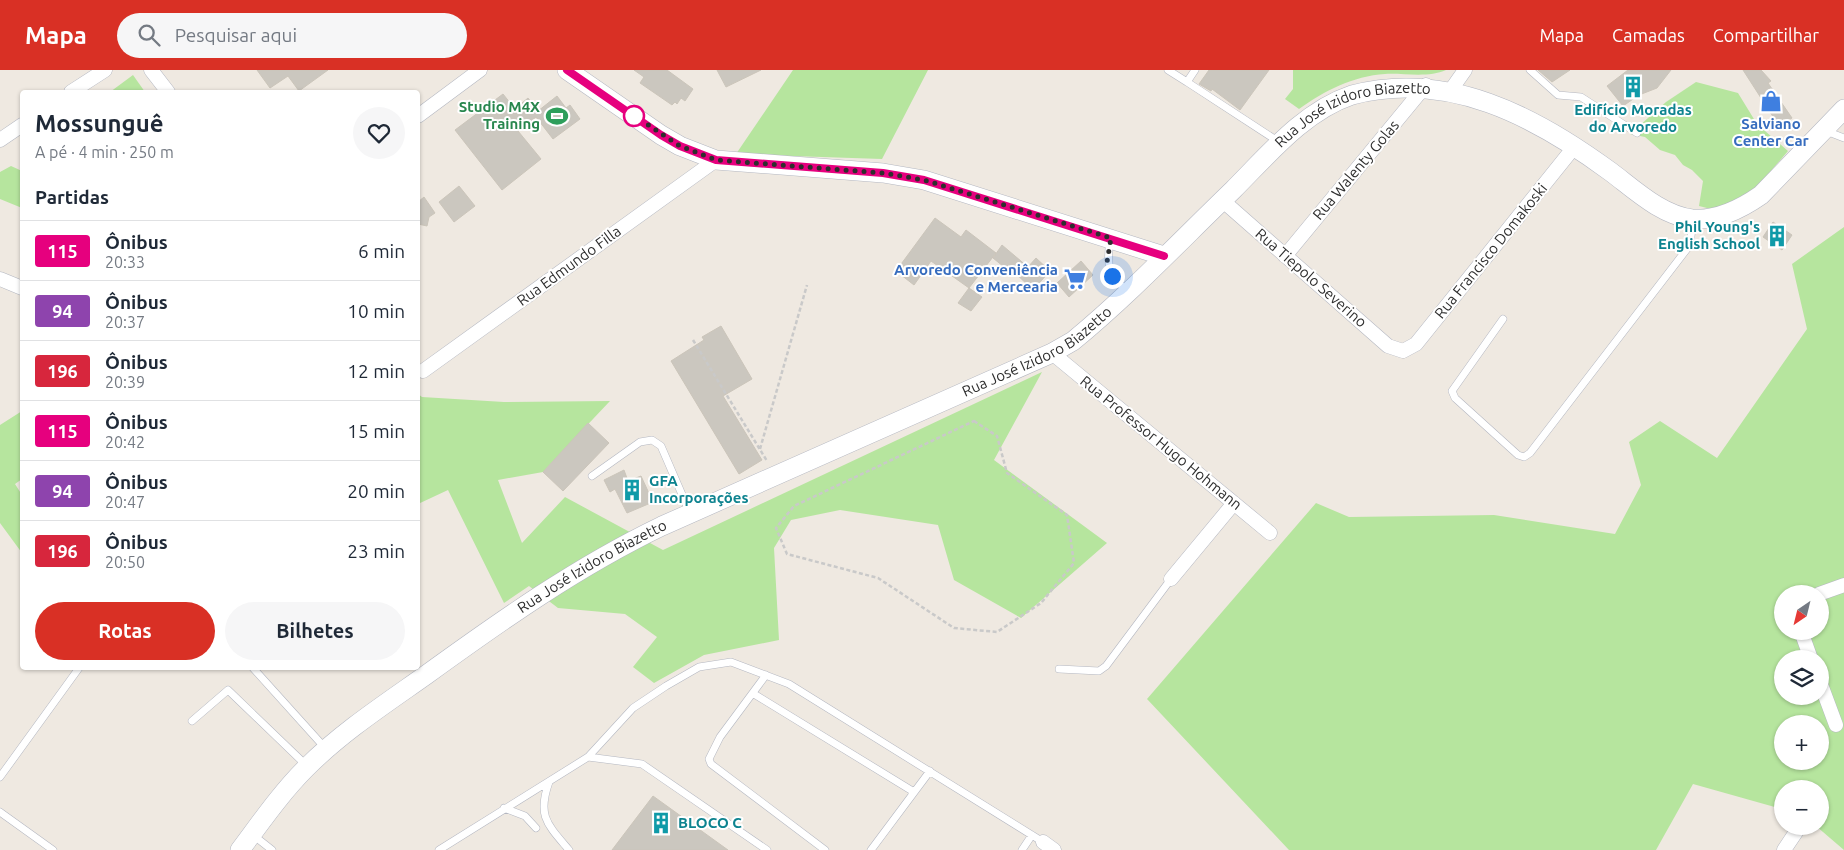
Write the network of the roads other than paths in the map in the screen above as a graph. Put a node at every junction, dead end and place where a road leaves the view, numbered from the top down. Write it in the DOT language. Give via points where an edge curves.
graph roads {
  1 [pos="104,70"];
  2 [pos="151,70"];
  3 [pos="480,70"];
  4 [pos="567,70"];
  5 [pos="1168,70"];
  6 [pos="1195,70"];
  7 [pos="1465,70"];
  8 [pos="1530,70"];
  9 [pos="1187,82"];
  10 [pos="1427,84"];
  11 [pos="1452,87"];
  12 [pos="74,90"];
  13 [pos="166,90"];
  14 [pos="1844,109"];
  15 [pos="420,115"];
  16 [pos="20,126"];
  17 [pos="1824,130"];
  18 [pos="1637,133"];
  19 [pos="1844,138"];
  20 [pos="0,140"];
  21 [pos="1281,143"];
  22 [pos="1575,146"];
  23 [pos="716,160"];
  24 [pos="1222,200"];
  25 [pos="1693,219"];
  26 [pos="1111,238"];
  27 [pos="1164,256"];
  28 [pos="1285,256"];
  29 [pos="0,279"];
  30 [pos="20,287"];
  31 [pos="1126,292"];
  32 [pos="1503,319"];
  33 [pos="1403,351"];
  34 [pos="1052,353"];
  35 [pos="423,371"];
  36 [pos="592,476"];
  37 [pos="1234,503"];
  38 [pos="690,513"];
  39 [pos="1270,533"];
  40 [pos="1171,579"];
  41 [pos="1844,585"];
  42 [pos="1829,590"];
  43 [pos="1059,669"];
  44 [pos="78,670"];
  45 [pos="255,670"];
  46 [pos="766,675"];
  47 [pos="754,694"];
  48 [pos="1829,705"];
  49 [pos="192,721"];
  50 [pos="1836,725"];
  51 [pos="327,750"];
  52 [pos="588,757"];
  53 [pos="308,766"];
  54 [pos="930,772"];
  55 [pos="0,777"];
  56 [pos="549,782"];
  57 [pos="914,792"];
  58 [pos="504,808"];
  59 [pos="0,812"];
  60 [pos="536,828"];
  61 [pos="252,834"];
  62 [pos="1794,835"];
  63 [pos="1043,842"];
  64 [pos="53,850"];
  65 [pos="240,850"];
  66 [pos="272,850"];
  67 [pos="439,850"];
  68 [pos="569,850"];
  69 [pos="767,850"];
  70 [pos="825,850"];
  71 [pos="871,850"];
  72 [pos="1022,850"];
  73 [pos="1784,850"];
  1 -- 12 [label="street"];
  2 -- 13 [label="street"];
  3 -- 15 [label="street"];
  4 -- 23 [label="street" via="661,135"];
  5 -- 9 [label="lane"];
  6 -- 9 [label="lane"];
  7 -- 11 [label="street"];
  8 -- 18 [label="lane" via="1558,95 1581,97"];
  9 -- 21 [label="lane"];
  10 -- 11 [label="street, Rua José Izidoro Biazetto"];
  10 -- 21 [label="street, Rua José Izidoro Biazetto" via="1376,88 1350,95 1326,107"];
  10 -- 28 [label="street, Rua Walenty Golas"];
  11 -- 22 [label="street, Rua José Izidoro Biazetto" via="1502,106"];
  14 -- 17 [label="street, Rua José Izidoro Biazetto"];
  16 -- 20 [label="street"];
  17 -- 19 [label="lane"];
  17 -- 25 [label="street, Rua José Izidoro Biazetto" via="1775,182 1746,206 1727,215"];
  21 -- 24 [label="street, Rua José Izidoro Biazetto"];
  22 -- 25 [label="street, Rua José Izidoro Biazetto" via="1663,209"];
  22 -- 33 [label="street, Rua Francisco Domakoski" via="1416,344"];
  23 -- 26 [label="street" via="883,173 924,180"];
  23 -- 35 [label="street, Rua Edmundo Filla"];
  24 -- 27 [label="street, Rua José Izidoro Biazetto"];
  24 -- 28 [label="street, Rua Tiepolo Severino"];
  25 -- 32 [label="lane" via="1690,245 1524,457 1518,455 1452,392"];
  26 -- 27 [label="street"];
  26 -- 31 [label="lane" via="1107,262 1112,276"];
  27 -- 31 [label="street, Rua José Izidoro Biazetto"];
  28 -- 33 [label="street, Rua Tiepolo Severino" via="1388,346"];
  29 -- 30 [label="street"];
  31 -- 34 [label="street, Rua José Izidoro Biazetto" via="1081,335"];
  34 -- 37 [label="street, Rua Professor Hugo Hohmann"];
  34 -- 38 [label="street, Rua José Izidoro Biazetto"];
  36 -- 38 [label="lane" via="640,442 652,440 661,446"];
  37 -- 39 [label="street, Rua Professor Hugo Hohmann"];
  37 -- 40 [label="street"];
  38 -- 51 [label="street, Rua José Izidoro Biazetto" via="601,556 570,575 429,672"];
  40 -- 43 [label="lane" via="1106,666 1099,671"];
  41 -- 42 [label="street"];
  44 -- 55 [label="lane"];
  45 -- 51 [label="lane"];
  46 -- 47 [label="lane"];
  46 -- 52 [label="lane" via="731,662 699,667 633,708"];
  46 -- 54 [label="lane" via="789,684"];
  47 -- 57 [label="lane"];
  47 -- 70 [label="lane" via="720,737 710,756 711,764"];
  48 -- 50 [label="street"];
  49 -- 53 [label="lane" via="228,690"];
  51 -- 53 [label="street, Rua José Izidoro Biazetto"];
  52 -- 56 [label="lane"];
  52 -- 69 [label="lane" via="642,764"];
  53 -- 61 [label="street, Rua José Izidoro Biazetto"];
  54 -- 57 [label="lane"];
  54 -- 63 [label="lane"];
  56 -- 58 [label="lane"];
  56 -- 68 [label="lane" via="543,811 546,822"];
  57 -- 71 [label="lane"];
  58 -- 60 [label="lane" via="524,816"];
  58 -- 67 [label="lane"];
  59 -- 64 [label="lane"];
  61 -- 65 [label="street, Rua José Izidoro Biazetto"];
  61 -- 66 [label="lane"];
  62 -- 73 [label="street"];
  63 -- 72 [label="lane"];
}
